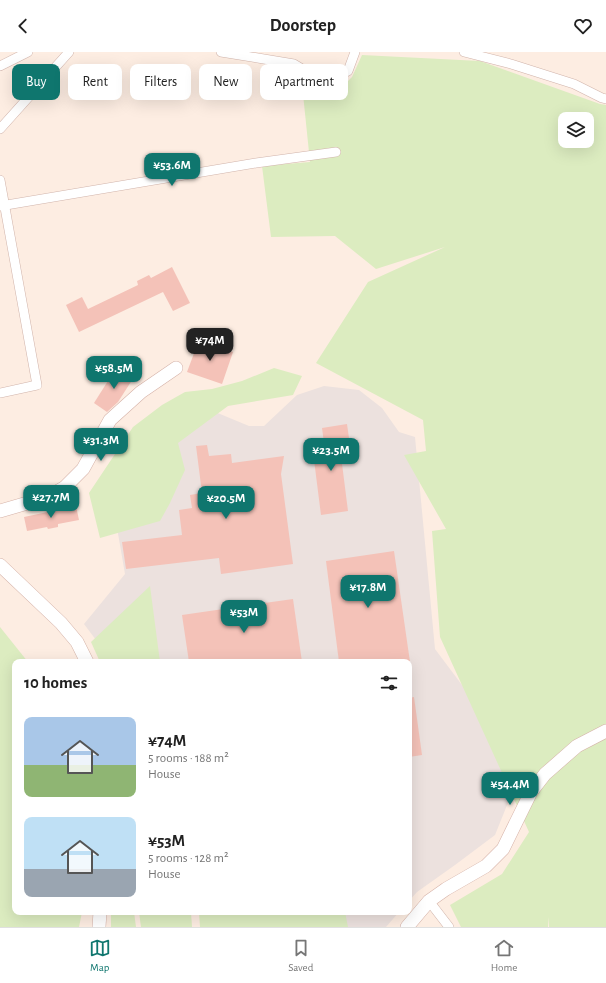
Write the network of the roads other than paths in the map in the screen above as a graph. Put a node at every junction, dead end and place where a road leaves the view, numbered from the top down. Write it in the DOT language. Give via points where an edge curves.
graph roads {
  1 [pos="28,52"];
  2 [pos="69,52"];
  3 [pos="221,52"];
  4 [pos="355,52"];
  5 [pos="464,52"];
  6 [pos="0,66"];
  7 [pos="606,99"];
  8 [pos="0,129"];
  9 [pos="336,152"];
  10 [pos="0,180"];
  11 [pos="2,205"];
  12 [pos="176,368"];
  13 [pos="0,393"];
  14 [pos="0,511"];
  15 [pos="0,565"];
  16 [pos="86,659"];
  17 [pos="606,731"];
  18 [pos="429,901"];
  19 [pos="100,915"];
  20 [pos="99,927"];
  21 [pos="407,927"];
  22 [pos="448,927"];
  1 -- 6 [label="street"];
  2 -- 8 [label="street"];
  3 -- 4 [label="street" via="294,64 304,70 338,76 348,71"];
  5 -- 7 [label="street" via="574,84"];
  9 -- 11 [label="street"];
  10 -- 11 [label="street"];
  11 -- 13 [label="street" via="37,385"];
  12 -- 14 [label="street" via="141,392 110,420 83,469 65,487 48,497"];
  15 -- 16 [label="street" via="61,623 77,642"];
  17 -- 18 [label="street" via="577,746 545,774 531,792 503,850 486,866"];
  18 -- 21 [label="street"];
  18 -- 22 [label="street"];
  19 -- 20 [label="street"];
}
